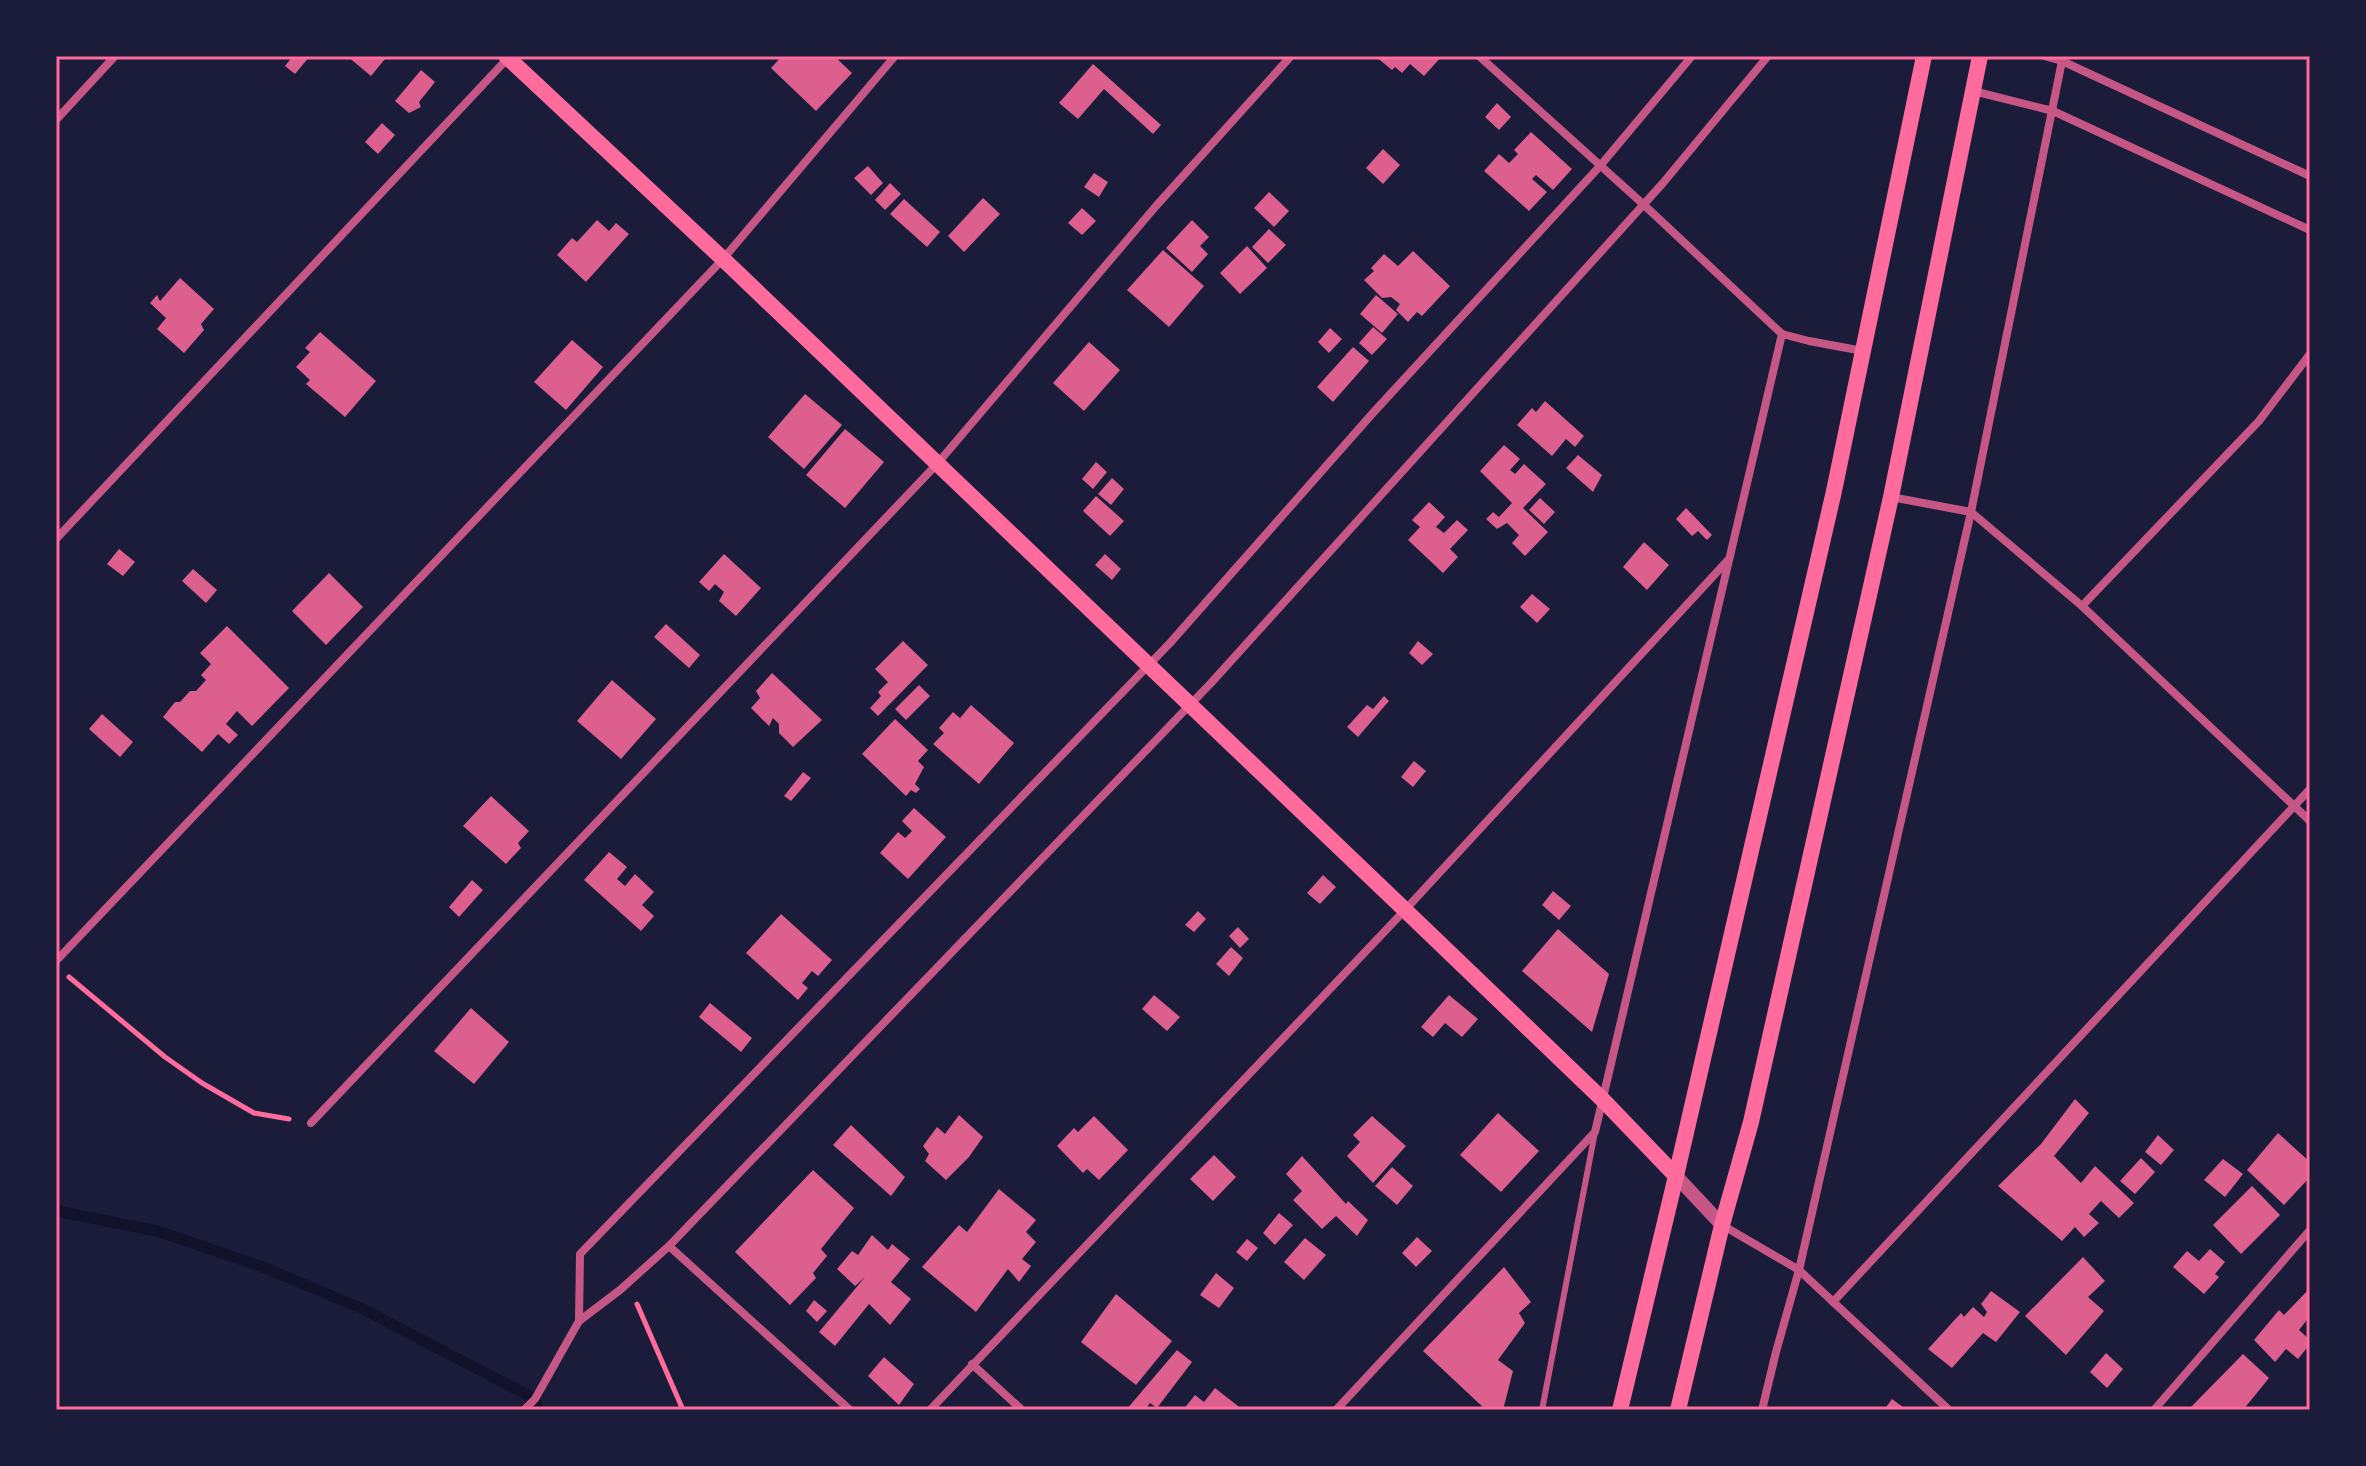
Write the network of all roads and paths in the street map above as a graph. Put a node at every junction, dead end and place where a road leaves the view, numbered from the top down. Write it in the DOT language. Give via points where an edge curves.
graph roads {
  1 [pos="115,56"];
  2 [pos="895,56"];
  3 [pos="1291,56"];
  4 [pos="1479,56"];
  5 [pos="1692,56"];
  6 [pos="1768,56"];
  7 [pos="1924,56"];
  8 [pos="1980,56"];
  9 [pos="2044,56"];
  10 [pos="508,57"];
  11 [pos="2062,58"];
  12 [pos="1973,91"];
  13 [pos="2053,111"];
  14 [pos="56,120"];
  15 [pos="1600,166"];
  16 [pos="2310,176"];
  17 [pos="1643,204"];
  18 [pos="2310,230"];
  19 [pos="723,259"];
  20 [pos="1782,334"];
  21 [pos="1863,351"];
  22 [pos="2310,354"];
  23 [pos="937,464"];
  24 [pos="1891,497"];
  25 [pos="1971,512"];
  26 [pos="56,539"];
  27 [pos="1730,558"];
  28 [pos="2082,606"];
  29 [pos="1148,666"];
  30 [pos="1189,703"];
  31 [pos="2310,789"];
  32 [pos="2294,805"];
  33 [pos="2310,821"];
  34 [pos="1405,910"];
  35 [pos="56,961"];
  36 [pos="66,974"];
  37 [pos="1604,1101"];
  38 [pos="311,1123"];
  39 [pos="1595,1132"];
  40 [pos="1676,1176"];
  41 [pos="1722,1225"];
  42 [pos="2310,1230"];
  43 [pos="669,1246"];
  44 [pos="1799,1270"];
  45 [pos="628,1283"];
  46 [pos="1833,1302"];
  47 [pos="579,1321"];
  48 [pos="972,1364"];
  49 [pos="524,1410"];
  50 [pos="683,1410"];
  51 [pos="850,1410"];
  52 [pos="930,1410"];
  53 [pos="1022,1410"];
  54 [pos="1336,1410"];
  55 [pos="1542,1410"];
  56 [pos="1620,1410"];
  57 [pos="1678,1410"];
  58 [pos="1762,1410"];
  59 [pos="1949,1410"];
  60 [pos="2154,1410"];
  1 -- 14 [label="street"];
  2 -- 19 [label="street"];
  3 -- 23 [label="street"];
  4 -- 15 [label="street"];
  5 -- 15 [label="street"];
  6 -- 17 [label="street"];
  7 -- 21 [label="main road"];
  8 -- 12 [label="main road"];
  9 -- 11 [label="street"];
  10 -- 19 [label="main road"];
  10 -- 26 [label="street"];
  11 -- 13 [label="street"];
  11 -- 16 [label="street"];
  12 -- 13 [label="street"];
  12 -- 24 [label="main road"];
  13 -- 18 [label="street"];
  13 -- 25 [label="street"];
  15 -- 17 [label="street"];
  15 -- 29 [label="street"];
  17 -- 20 [label="street"];
  17 -- 30 [label="street"];
  19 -- 23 [label="main road"];
  19 -- 35 [label="street"];
  20 -- 21 [label="street"];
  20 -- 27 [label="street"];
  21 -- 40 [label="main road"];
  22 -- 28 [label="street" via="2259,421"];
  23 -- 29 [label="main road"];
  23 -- 38 [label="street"];
  24 -- 25 [label="street"];
  24 -- 41 [label="main road" via="1751,1122"];
  25 -- 28 [label="street"];
  25 -- 44 [label="street"];
  27 -- 34 [label="street"];
  27 -- 37 [label="street"];
  28 -- 32 [label="street"];
  29 -- 30 [label="main road"];
  29 -- 47 [label="street" via="580,1254"];
  30 -- 34 [label="main road"];
  30 -- 43 [label="street"];
  31 -- 32 [label="street"];
  32 -- 33 [label="street"];
  32 -- 46 [label="street"];
  34 -- 37 [label="main road"];
  34 -- 48 [label="street"];
  36 -- 38 [label="path" via="202,1083 254,1113"];
  37 -- 39 [label="street"];
  37 -- 40 [label="main road"];
  39 -- 54 [label="street"];
  39 -- 55 [label="lane"];
  40 -- 41 [label="street"];
  40 -- 56 [label="main road"];
  41 -- 44 [label="street"];
  41 -- 57 [label="main road"];
  42 -- 60 [label="street"];
  43 -- 45 [label="street"];
  43 -- 51 [label="street"];
  44 -- 46 [label="street"];
  44 -- 58 [label="street"];
  45 -- 47 [label="street"];
  45 -- 50 [label="path"];
  46 -- 59 [label="street"];
  47 -- 49 [label="street"];
  48 -- 52 [label="street"];
  48 -- 53 [label="street"];
}
